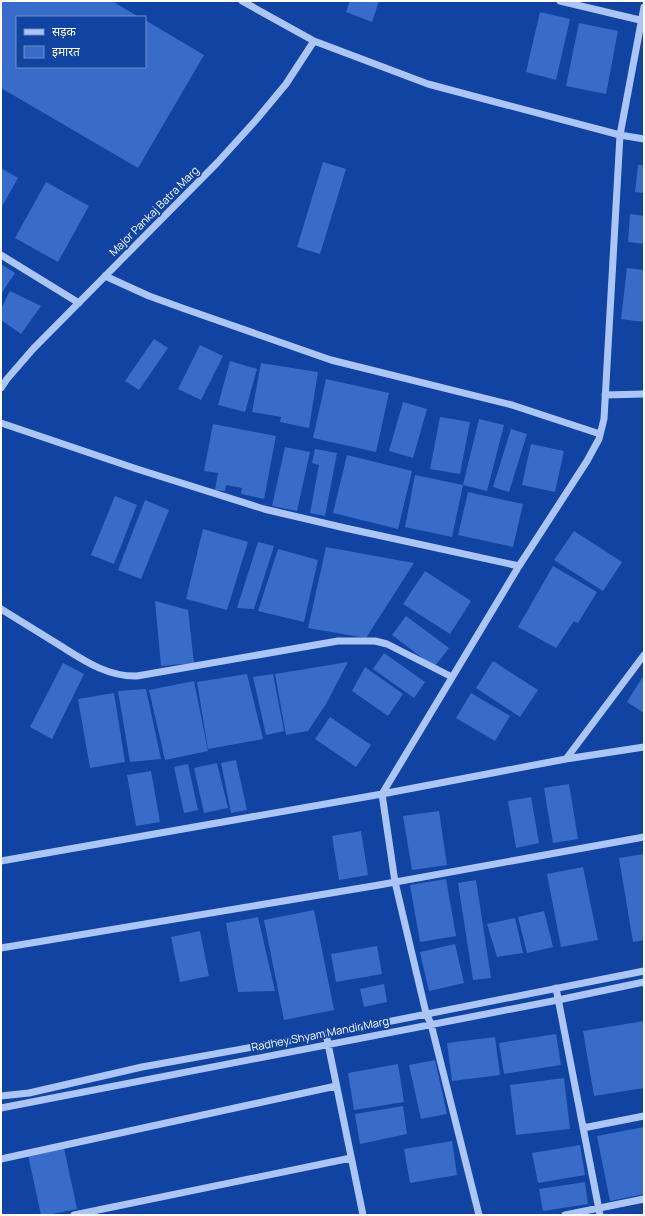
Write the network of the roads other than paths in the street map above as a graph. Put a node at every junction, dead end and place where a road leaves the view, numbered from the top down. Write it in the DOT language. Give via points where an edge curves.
graph roads {
  1 [pos="242,1"];
  2 [pos="560,1"];
  3 [pos="644,7"];
  4 [pos="643,21"];
  5 [pos="314,41"];
  6 [pos="620,135"];
  7 [pos="644,139"];
  8 [pos="1,255"];
  9 [pos="105,276"];
  10 [pos="79,303"];
  11 [pos="1,388"];
  12 [pos="644,394"];
  13 [pos="605,395"];
  14 [pos="1,423"];
  15 [pos="600,434"];
  16 [pos="519,566"];
  17 [pos="1,609"];
  18 [pos="644,655"];
  19 [pos="452,677"];
  20 [pos="644,747"];
  21 [pos="566,759"];
  22 [pos="382,794"];
  23 [pos="644,837"];
  24 [pos="1,862"];
  25 [pos="395,882"];
  26 [pos="1,948"];
  27 [pos="644,971"];
  28 [pos="644,982"];
  29 [pos="556,988"];
  30 [pos="558,1000"];
  31 [pos="426,1013"];
  32 [pos="431,1024"];
  33 [pos="326,1034"];
  34 [pos="328,1044"];
  35 [pos="336,1086"];
  36 [pos="1,1096"];
  37 [pos="1,1108"];
  38 [pos="644,1116"];
  39 [pos="582,1128"];
  40 [pos="351,1158"];
  41 [pos="1,1159"];
  42 [pos="644,1199"];
  43 [pos="599,1211"];
  44 [pos="74,1215"];
  45 [pos="363,1215"];
  46 [pos="479,1215"];
  47 [pos="565,1215"];
  1 -- 5 [label="street"];
  2 -- 4 [label="street"];
  3 -- 4 [label="street"];
  4 -- 6 [label="street"];
  5 -- 6 [label="street" via="428,84"];
  5 -- 9 [label="street, Major Pankaj Batra Marg" via="286,84 256,120"];
  6 -- 7 [label="street"];
  6 -- 13 [label="street"];
  8 -- 10 [label="street"];
  9 -- 10 [label="street, Major Pankaj Batra Marg"];
  9 -- 15 [label="street" via="149,296 331,360 512,405"];
  10 -- 11 [label="street, Major Pankaj Batra Marg" via="33,349"];
  12 -- 13 [label="street"];
  13 -- 15 [label="street" via="604,419"];
  14 -- 16 [label="street" via="264,509"];
  15 -- 16 [label="street" via="587,461"];
  16 -- 19 [label="street"];
  17 -- 19 [label="street" via="91,664 125,677 338,641 375,641 387,644"];
  18 -- 21 [label="street"];
  19 -- 22 [label="street"];
  20 -- 21 [label="street"];
  21 -- 22 [label="street"];
  22 -- 24 [label="street"];
  22 -- 25 [label="street"];
  23 -- 25 [label="street"];
  25 -- 26 [label="street"];
  25 -- 31 [label="street"];
  27 -- 29 [label="street, Radhey Shyam Mandir Marg"];
  28 -- 30 [label="street, Radhey Shyam Mandir Marg"];
  29 -- 30 [label="street"];
  29 -- 31 [label="street, Radhey Shyam Mandir Marg"];
  30 -- 32 [label="street, Radhey Shyam Mandir Marg"];
  30 -- 39 [label="street"];
  31 -- 32 [label="street"];
  31 -- 33 [label="street, Radhey Shyam Mandir Marg"];
  32 -- 34 [label="street, Radhey Shyam Mandir Marg"];
  32 -- 46 [label="street"];
  33 -- 34 [label="street"];
  33 -- 36 [label="street, Radhey Shyam Mandir Marg" via="142,1067 29,1093"];
  34 -- 35 [label="street"];
  34 -- 37 [label="street, Radhey Shyam Mandir Marg"];
  35 -- 40 [label="street"];
  35 -- 41 [label="street"];
  38 -- 39 [label="street"];
  39 -- 43 [label="street"];
  40 -- 44 [label="street"];
  40 -- 45 [label="street"];
  42 -- 43 [label="street"];
  43 -- 47 [label="street"];
}
